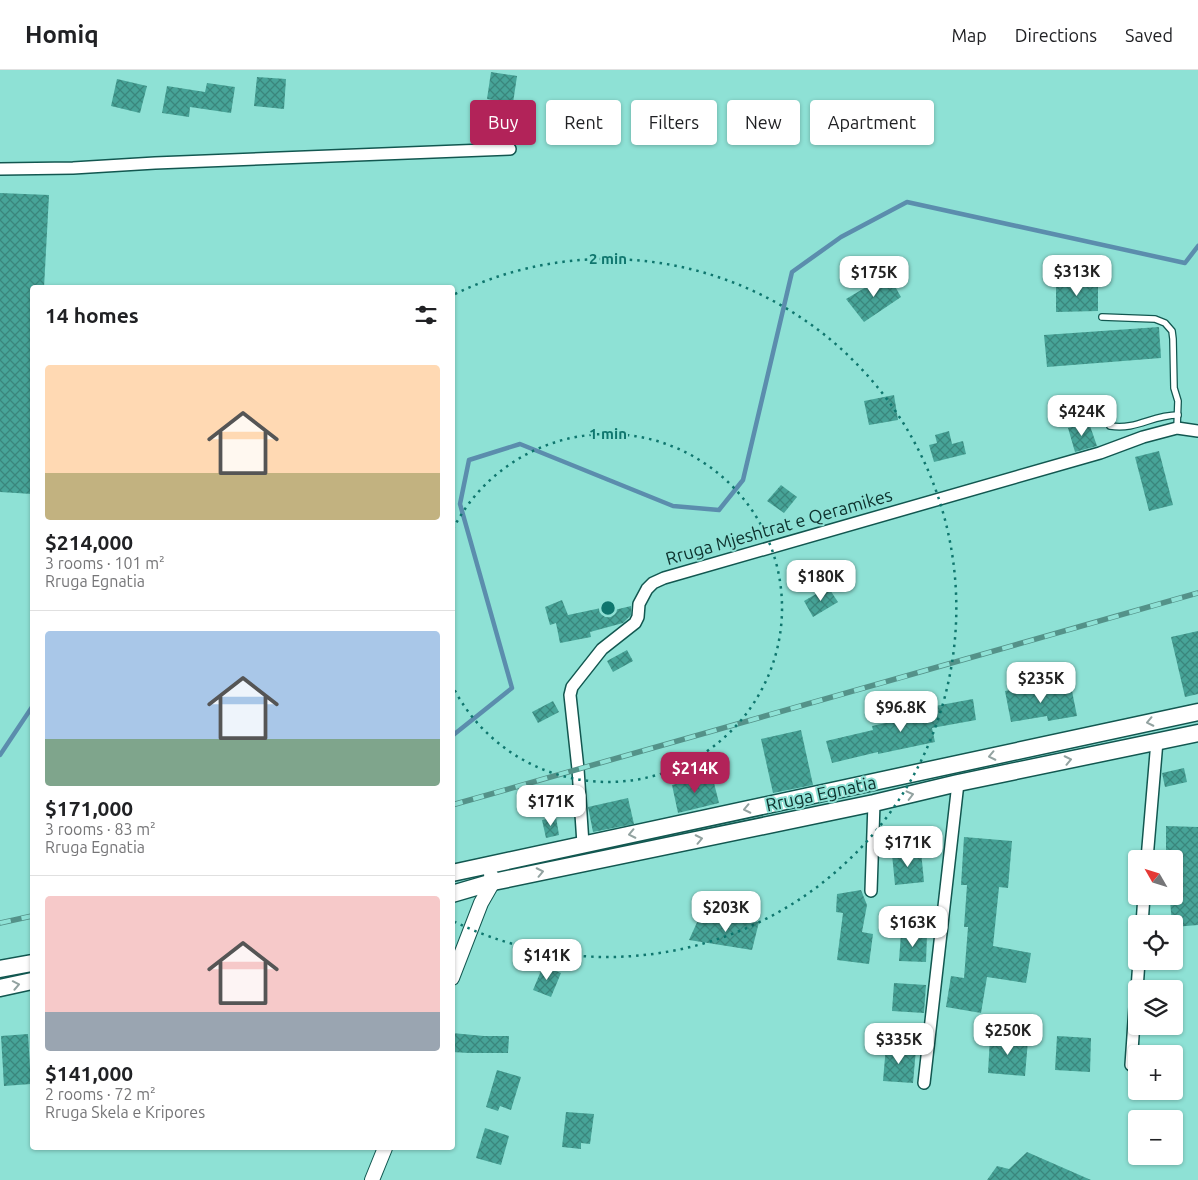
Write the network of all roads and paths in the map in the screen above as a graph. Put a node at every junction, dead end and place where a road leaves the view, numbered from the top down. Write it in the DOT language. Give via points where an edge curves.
graph roads {
  1 [pos="510,149"];
  2 [pos="0,169"];
  3 [pos="1102,317"];
  4 [pos="1178,415"];
  5 [pos="1110,426"];
  6 [pos="1177,428"];
  7 [pos="1198,431"];
  8 [pos="1198,712"];
  9 [pos="1198,732"];
  10 [pos="1157,741"];
  11 [pos="958,783"];
  12 [pos="874,803"];
  13 [pos="583,844"];
  14 [pos="1148,850"];
  15 [pos="490,864"];
  16 [pos="470,868"];
  17 [pos="455,872"];
  18 [pos="492,882"];
  19 [pos="473,888"];
  20 [pos="872,891"];
  21 [pos="455,893"];
  22 [pos="480,903"];
  23 [pos="30,963"];
  24 [pos="0,970"];
  25 [pos="455,970"];
  26 [pos="30,982"];
  27 [pos="0,988"];
  28 [pos="924,1083"];
  29 [pos="384,1150"];
  30 [pos="372,1180"];
  1 -- 2 [label="street"];
  3 -- 4 [label="lane" via="1156,318 1166,323 1172,331"];
  4 -- 5 [label="lane" via="1166,415 1135,426"];
  4 -- 6 [label="lane"];
  6 -- 7 [label="street, Rruga Mjeshtrat e Qeramikes"];
  6 -- 13 [label="street, Rruga Mjeshtrat e Qeramikes" via="664,578 653,584 639,604 635,623 602,650 572,687 570,695"];
  8 -- 13 [label="main road, Rruga Egnatia, one-way"];
  9 -- 10 [label="main road, Rruga Egnatia"];
  11 -- 10 [label="main road, Rruga Egnatia, one-way"];
  10 -- 14 [label="street"];
  12 -- 11 [label="main road, Rruga Egnatia, one-way"];
  11 -- 28 [label="street"];
  18 -- 12 [label="main road, Rruga Egnatia, one-way"];
  12 -- 20 [label="street"];
  13 -- 15 [label="main road, Rruga Egnatia"];
  15 -- 16 [label="main road, Rruga Egnatia"];
  15 -- 18 [label="street"];
  16 -- 17 [label="main road, Rruga Egnatia"];
  16 -- 19 [label="street"];
  18 -- 19 [label="main road, Rruga Egnatia"];
  18 -- 22 [label="street"];
  19 -- 21 [label="main road, Rruga Egnatia"];
  19 -- 22 [label="street"];
  22 -- 25 [label="street"];
  23 -- 24 [label="main road"];
  27 -- 26 [label="main road, one-way"];
  29 -- 30 [label="street"];
}
